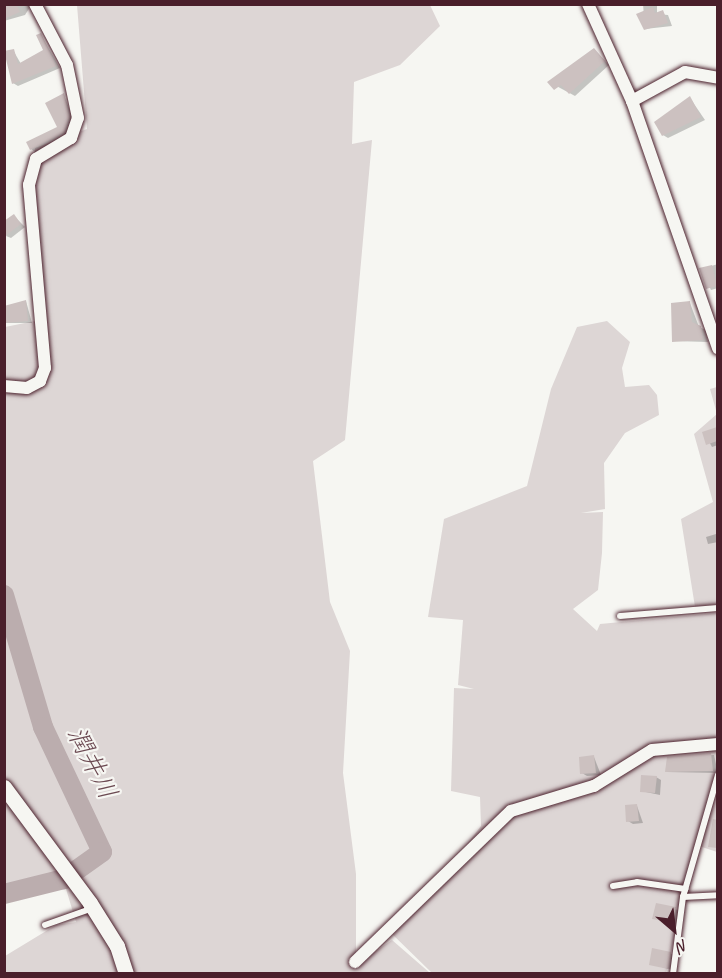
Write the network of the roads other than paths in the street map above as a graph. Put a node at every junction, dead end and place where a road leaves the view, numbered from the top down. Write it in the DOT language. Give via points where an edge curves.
graph roads {
  1 [pos="34,4"];
  2 [pos="588,4"];
  3 [pos="717,78"];
  4 [pos="632,101"];
  5 [pos="717,348"];
  6 [pos="4,386"];
  7 [pos="717,608"];
  8 [pos="620,616"];
  9 [pos="717,744"];
  10 [pos="717,775"];
  11 [pos="4,788"];
  12 [pos="613,886"];
  13 [pos="685,889"];
  14 [pos="717,895"];
  15 [pos="683,897"];
  16 [pos="92,906"];
  17 [pos="45,925"];
  18 [pos="355,962"];
  19 [pos="126,974"];
  20 [pos="674,974"];
  1 -- 6 [label="street" via="67,65 78,118 71,138 36,159 29,184 45,368 40,381 27,388"];
  2 -- 4 [label="street"];
  3 -- 4 [label="street" via="685,72"];
  4 -- 5 [label="street"];
  7 -- 8 [label="lane"];
  9 -- 18 [label="street" via="652,750 594,786 511,812"];
  10 -- 13 [label="lane"];
  11 -- 16 [label="street"];
  12 -- 13 [label="lane" via="637,882"];
  13 -- 15 [label="lane"];
  14 -- 15 [label="lane"];
  15 -- 20 [label="lane"];
  16 -- 17 [label="lane"];
  16 -- 19 [label="street" via="117,946"];
}
